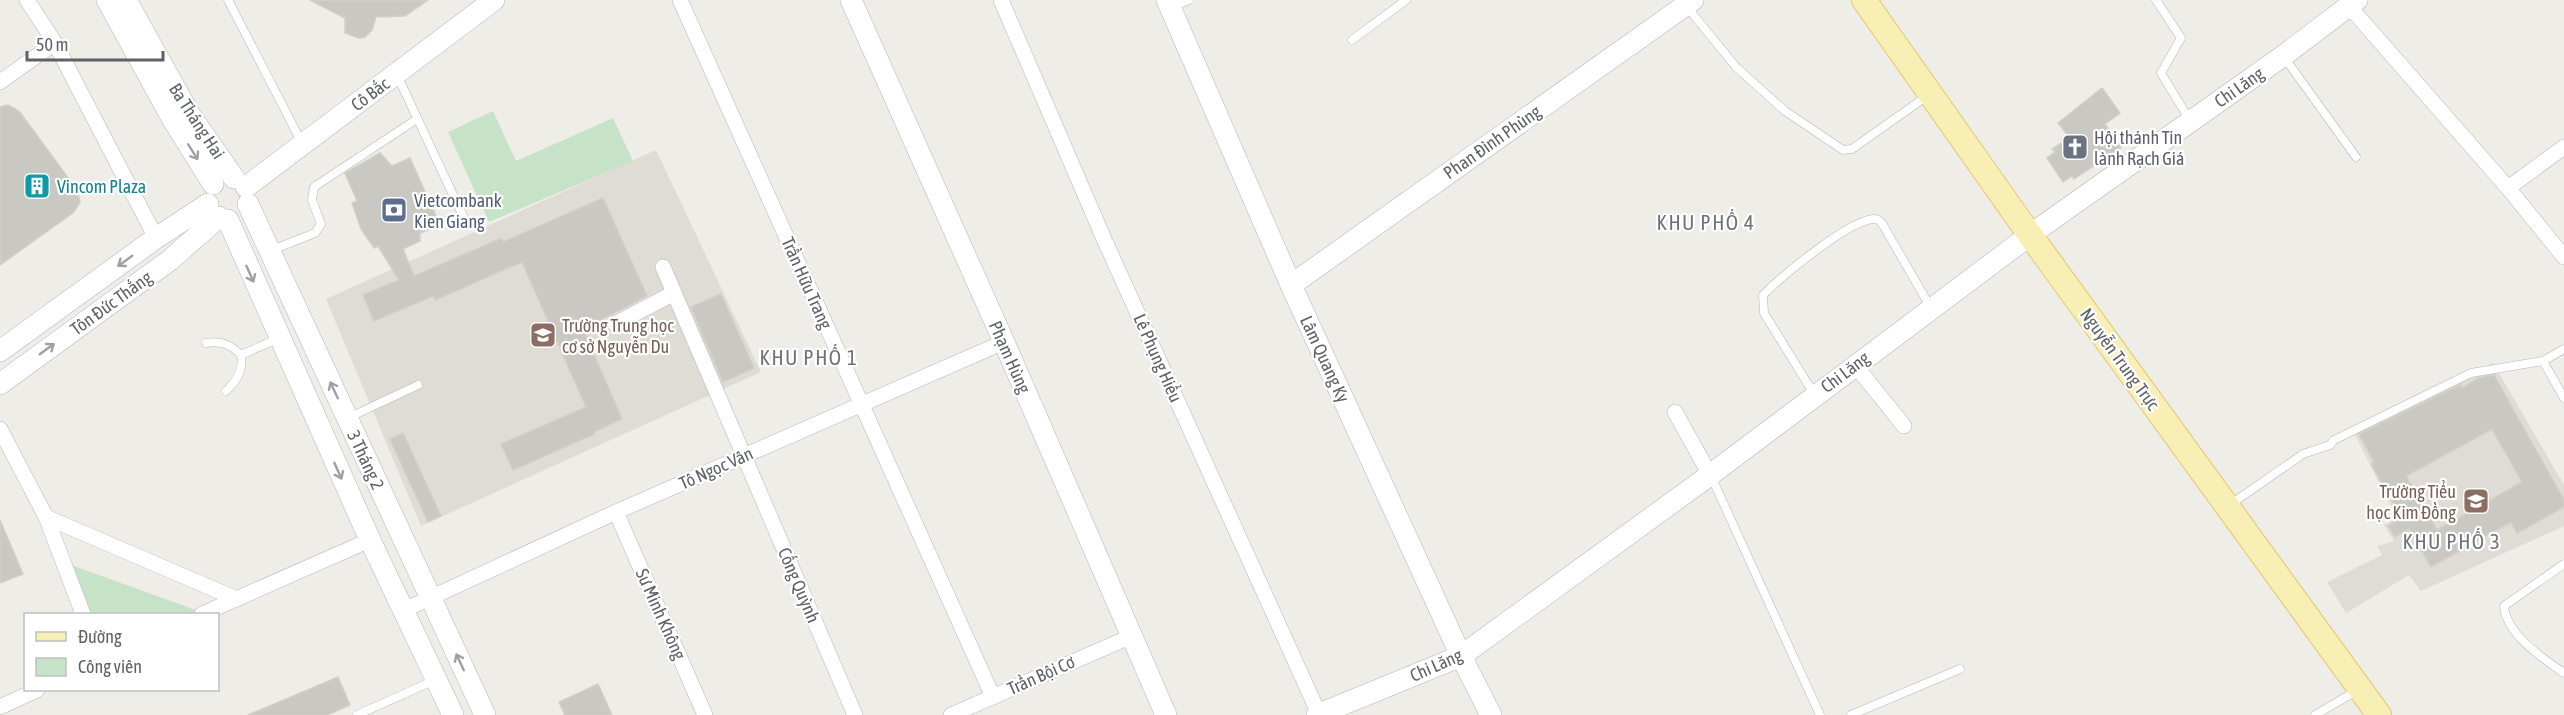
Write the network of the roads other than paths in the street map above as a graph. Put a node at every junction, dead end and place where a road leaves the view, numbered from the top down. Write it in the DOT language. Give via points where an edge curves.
graph roads {
  1 [pos="27,0"];
  2 [pos="108,0"];
  3 [pos="126,0"];
  4 [pos="228,0"];
  5 [pos="494,0"];
  6 [pos="680,0"];
  7 [pos="851,0"];
  8 [pos="1001,0"];
  9 [pos="1406,0"];
  10 [pos="1864,0"];
  11 [pos="2156,0"];
  12 [pos="1176,3"];
  13 [pos="1690,3"];
  14 [pos="2353,3"];
  15 [pos="1352,40"];
  16 [pos="55,43"];
  17 [pos="2283,56"];
  18 [pos="397,74"];
  19 [pos="0,82"];
  20 [pos="1930,93"];
  21 [pos="182,118"];
  22 [pos="417,119"];
  23 [pos="2190,122"];
  24 [pos="303,144"];
  25 [pos="2564,147"];
  26 [pos="2356,157"];
  27 [pos="2508,188"];
  28 [pos="243,190"];
  29 [pos="217,206"];
  30 [pos="462,216"];
  31 [pos="2030,235"];
  32 [pos="156,238"];
  33 [pos="269,251"];
  34 [pos="2564,257"];
  35 [pos="663,267"];
  36 [pos="1291,285"];
  37 [pos="674,293"];
  38 [pos="1931,308"];
  39 [pos="615,324"];
  40 [pos="279,338"];
  41 [pos="1004,342"];
  42 [pos="206,343"];
  43 [pos="2564,349"];
  44 [pos="0,351"];
  45 [pos="241,355"];
  46 [pos="2543,361"];
  47 [pos="1855,365"];
  48 [pos="0,384"];
  49 [pos="418,384"];
  50 [pos="226,391"];
  51 [pos="1815,395"];
  52 [pos="2564,398"];
  53 [pos="861,404"];
  54 [pos="1675,412"];
  55 [pos="347,419"];
  56 [pos="1904,426"];
  57 [pos="0,429"];
  58 [pos="742,456"];
  59 [pos="1710,475"];
  60 [pos="2227,507"];
  61 [pos="616,512"];
  62 [pos="46,517"];
  63 [pos="370,540"];
  64 [pos="2564,564"];
  65 [pos="429,598"];
  66 [pos="237,599"];
  67 [pos="404,610"];
  68 [pos="82,613"];
  69 [pos="206,613"];
  70 [pos="1132,636"];
  71 [pos="1461,656"];
  72 [pos="1960,669"];
  73 [pos="2564,674"];
  74 [pos="436,680"];
  75 [pos="2360,689"];
  76 [pos="35,691"];
  77 [pos="993,697"];
  78 [pos="0,707"];
  79 [pos="357,715"];
  80 [pos="453,715"];
  81 [pos="484,715"];
  82 [pos="705,715"];
  83 [pos="855,715"];
  84 [pos="951,715"];
  85 [pos="1166,715"];
  86 [pos="1318,715"];
  87 [pos="1491,715"];
  88 [pos="1820,715"];
  89 [pos="1851,715"];
  90 [pos="2315,715"];
  91 [pos="2379,715"];
  1 -- 16 [label="street"];
  2 -- 21 [label="street, Ba Tháng Hai"];
  3 -- 21 [label="street, Ba Tháng Hai"];
  4 -- 24 [label="lane"];
  5 -- 18 [label="street, Cô Bắc"];
  6 -- 53 [label="street, Trần Hữu Trang"];
  7 -- 41 [label="street, Phạm Hùng"];
  8 -- 86 [label="street, Lê Phụng Hiểu" via="1108,250"];
  9 -- 15 [label="lane"];
  10 -- 20 [label="main road, Nguyễn Trung Trực"];
  11 -- 23 [label="lane" via="2181,38 2161,73"];
  12 -- 36 [label="street, Lâm Quang Ky"];
  13 -- 20 [label="lane" via="1736,67 1785,111 1843,150 1852,149"];
  13 -- 36 [label="street, Phan Đình Phùng"];
  14 -- 17 [label="street, Chi Lăng"];
  14 -- 27 [label="street"];
  16 -- 19 [label="street"];
  16 -- 32 [label="street"];
  17 -- 23 [label="street, Chi Lăng"];
  17 -- 26 [label="lane"];
  18 -- 22 [label="lane"];
  18 -- 24 [label="street, Cô Bắc"];
  20 -- 31 [label="main road, Nguyễn Trung Trực"];
  21 -- 28 [label="street, Ba Tháng Hai"];
  21 -- 29 [label="street, 3 Tháng 2, one-way"];
  22 -- 30 [label="lane"];
  22 -- 33 [label="lane" via="314,187 312,200 321,224 315,233"];
  23 -- 31 [label="street, Chi Lăng"];
  24 -- 28 [label="street, Cô Bắc"];
  25 -- 27 [label="street"];
  27 -- 34 [label="street"];
  28 -- 29 [label="street, Cô Bắc" via="240,215"];
  28 -- 29 [label="street" via="220,179"];
  28 -- 33 [label="street, 3 Tháng 2"];
  29 -- 32 [label="street, Tôn Đức Thắng"];
  29 -- 40 [label="street, 3 Tháng 2, one-way"];
  48 -- 29 [label="street, Tôn Đức Thắng, one-way" via="170,260"];
  31 -- 38 [label="street, Chi Lăng"];
  31 -- 60 [label="main road, Nguyễn Trung Trực"];
  32 -- 44 [label="street, Tôn Đức Thắng, one-way"];
  55 -- 33 [label="street, 3 Tháng 2, one-way"];
  35 -- 37 [label="street, Cống Quỳnh"];
  36 -- 71 [label="street, Lâm Quang Ky"];
  37 -- 39 [label="street"];
  37 -- 58 [label="street, Cống Quỳnh"];
  38 -- 47 [label="street, Chi Lăng"];
  38 -- 51 [label="lane" via="1880,220 1860,224 1786,273 1763,295 1764,313"];
  40 -- 45 [label="lane"];
  40 -- 63 [label="street, 3 Tháng 2, one-way"];
  41 -- 53 [label="street, Tô Ngọc Vân"];
  41 -- 70 [label="street, Phạm Hùng"];
  42 -- 45 [label="lane" via="230,345"];
  43 -- 46 [label="lane"];
  45 -- 50 [label="lane" via="241,370"];
  46 -- 52 [label="lane"];
  46 -- 60 [label="lane" via="2471,373 2330,445 2303,454"];
  47 -- 51 [label="street, Chi Lăng"];
  47 -- 56 [label="street"];
  49 -- 55 [label="lane"];
  51 -- 59 [label="street, Chi Lăng"];
  53 -- 58 [label="street, Tô Ngọc Vân"];
  53 -- 77 [label="street, Trần Hữu Trang"];
  54 -- 59 [label="street"];
  55 -- 65 [label="street, 3 Tháng 2"];
  57 -- 62 [label="street"];
  58 -- 61 [label="street, Tô Ngọc Vân"];
  58 -- 83 [label="street, Cống Quỳnh"];
  59 -- 71 [label="street, Chi Lăng"];
  59 -- 88 [label="lane"];
  60 -- 75 [label="main road, Nguyễn Trung Trực"];
  61 -- 65 [label="street, Tô Ngọc Vân"];
  61 -- 82 [label="street, Sư Minh Không"];
  62 -- 66 [label="street"];
  62 -- 68 [label="street"];
  63 -- 66 [label="street"];
  63 -- 67 [label="street, 3 Tháng 2"];
  64 -- 73 [label="lane" via="2504,606 2505,618 2516,633"];
  65 -- 67 [label="street, Tô Ngọc Vân"];
  81 -- 65 [label="street, 3 Tháng 2, one-way"];
  66 -- 69 [label="street"];
  67 -- 74 [label="street, 3 Tháng 2"];
  70 -- 77 [label="street, Trần Bội Cơ"];
  70 -- 85 [label="street, Phạm Hùng"];
  71 -- 86 [label="street, Chi Lăng"];
  71 -- 87 [label="street, Lâm Quang Ky"];
  72 -- 89 [label="lane"];
  74 -- 79 [label="lane"];
  74 -- 80 [label="street, 3 Tháng 2"];
  75 -- 90 [label="lane"];
  75 -- 91 [label="main road, Nguyễn Trung Trực"];
  76 -- 78 [label="street"];
  77 -- 84 [label="street, Trần Bội Cơ"];
}
